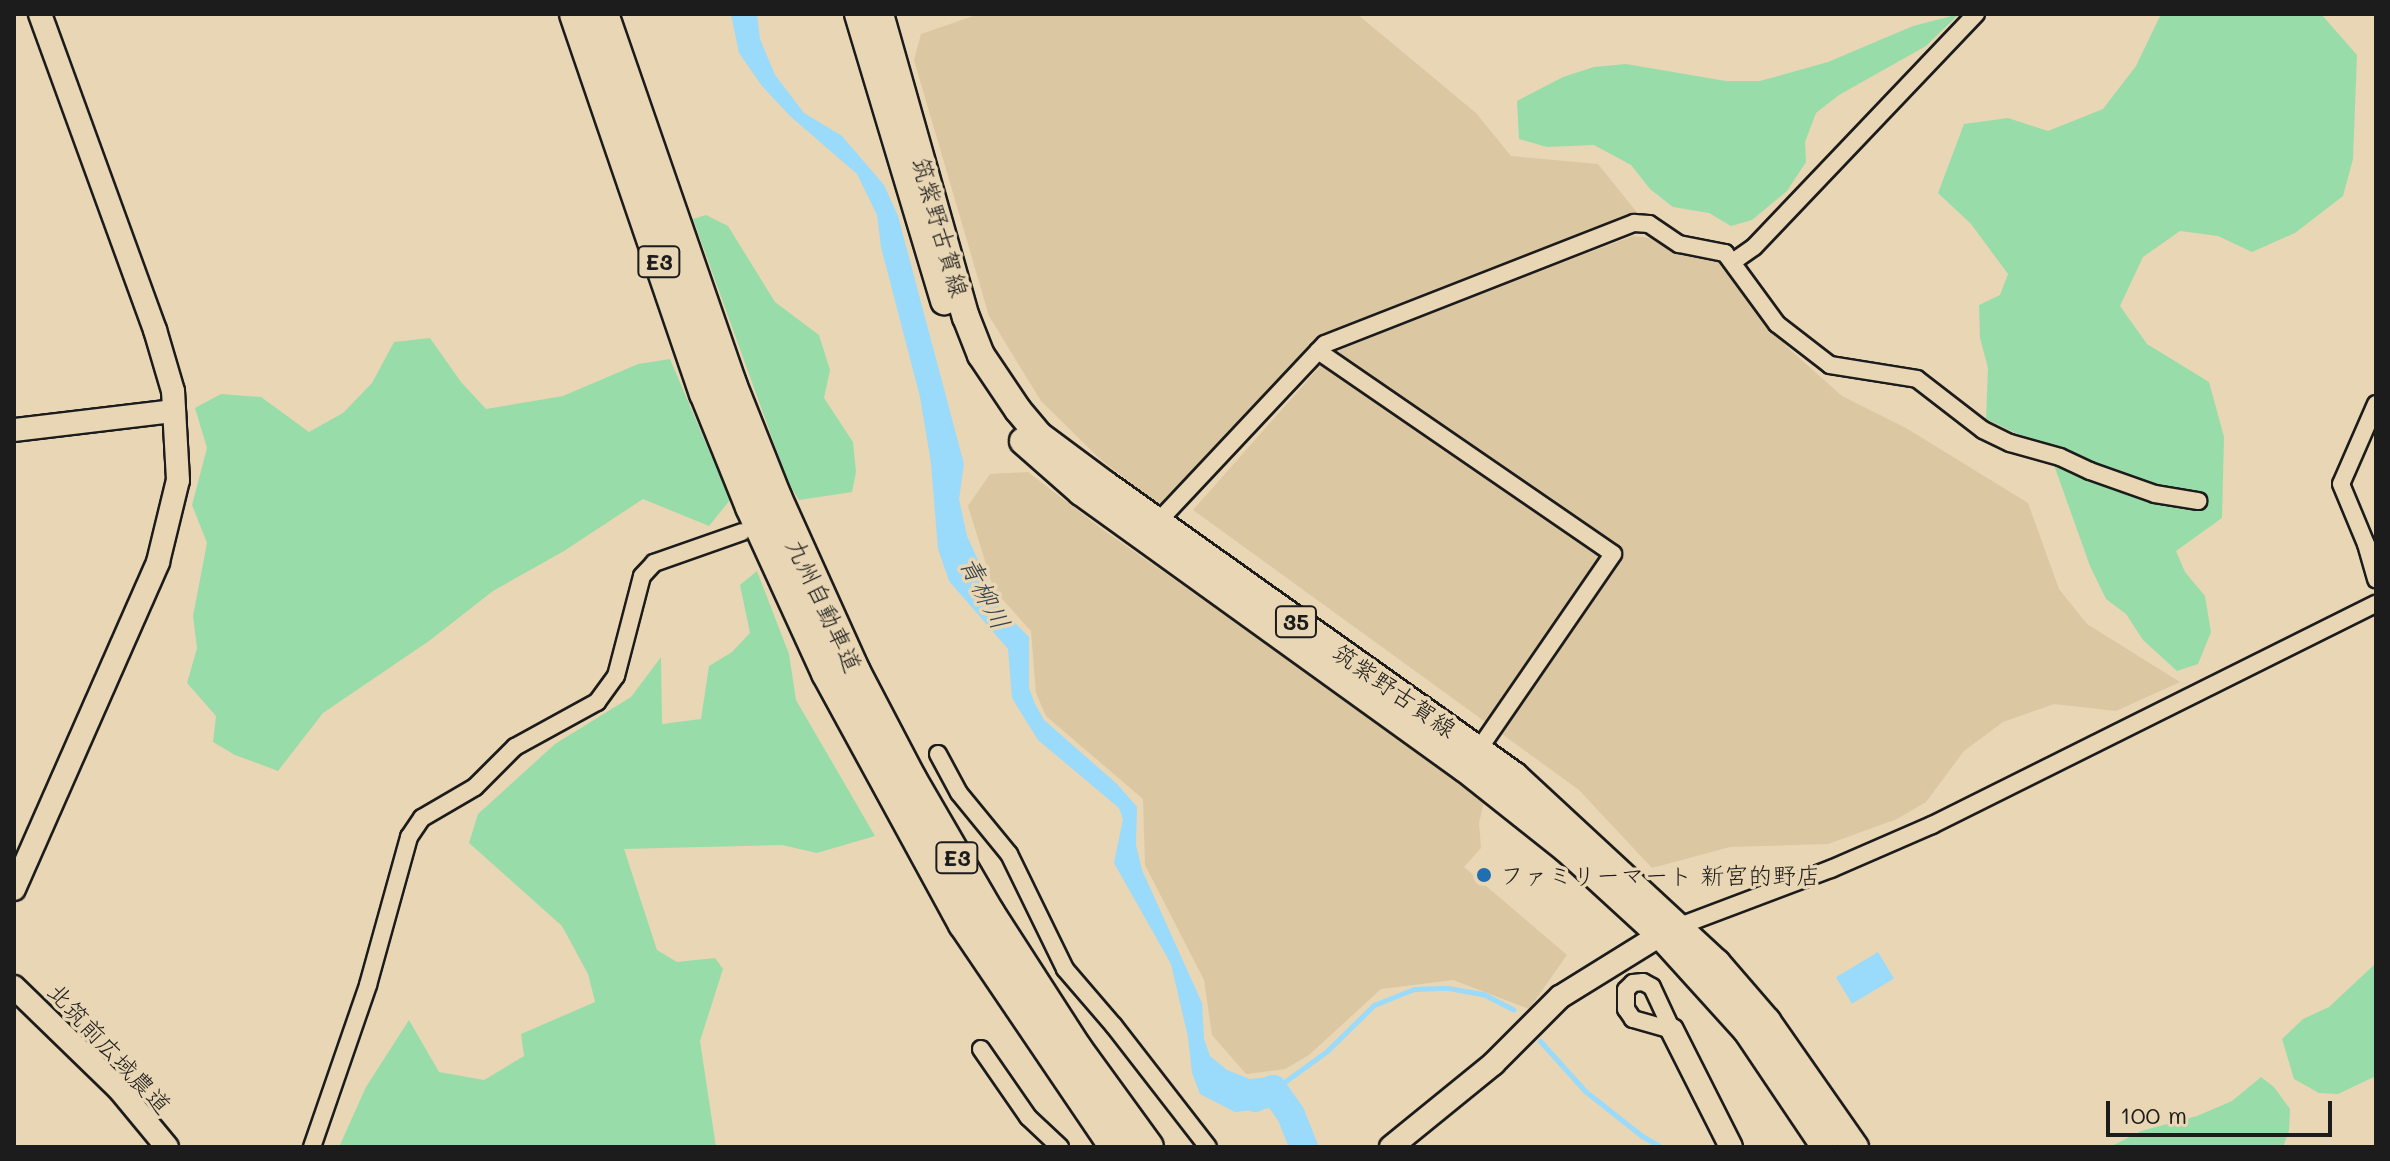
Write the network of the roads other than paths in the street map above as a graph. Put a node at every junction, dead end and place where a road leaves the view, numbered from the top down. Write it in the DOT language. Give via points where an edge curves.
graph roads {
  1 [pos="40,14"];
  2 [pos="575,14"];
  3 [pos="603,14"];
  4 [pos="858,14"];
  5 [pos="880,14"];
  6 [pos="1976,14"];
  7 [pos="1734,261"];
  8 [pos="1318,351"];
  9 [pos="2376,404"];
  10 [pos="174,411"];
  11 [pos="14,430"];
  12 [pos="2198,501"];
  13 [pos="756,512"];
  14 [pos="1150,529"];
  15 [pos="787,555"];
  16 [pos="2376,580"];
  17 [pos="2376,604"];
  18 [pos="938,754"];
  19 [pos="1472,758"];
  20 [pos="14,889"];
  21 [pos="1670,930"];
  22 [pos="15,990"];
  23 [pos="1672,1030"];
  24 [pos="981,1049"];
  25 [pos="167,1147"];
  26 [pos="312,1147"];
  27 [pos="1060,1147"];
  28 [pos="1115,1147"];
  29 [pos="1148,1147"];
  30 [pos="1208,1147"];
  31 [pos="1391,1147"];
  32 [pos="1731,1147"];
  33 [pos="1825,1147"];
  34 [pos="1855,1147"];
  1 -- 10 [label="street" via="155,330"];
  2 -- 13 [label="highway, 九州自動車道 / E3" via="705,393"];
  3 -- 13 [label="highway, 九州自動車道 / E3" via="670,216"];
  4 -- 14 [label="main road, 筑紫野古賀線 / 35" via="940,289 977,384 1023,441 1081,492"];
  5 -- 14 [label="main road, 筑紫野古賀線 / 35" via="981,355 1040,436"];
  6 -- 7 [label="street" via="1754,247"];
  7 -- 8 [label="street" via="1717,249 1679,244 1649,224 1634,223"];
  7 -- 12 [label="street" via="1777,324 1830,365 1917,379 1983,430 2010,443 2155,494"];
  8 -- 14 [label="street"];
  8 -- 19 [label="street" via="1613,554"];
  9 -- 16 [label="street" via="2341,484"];
  10 -- 11 [label="street"];
  10 -- 20 [label="street" via="178,480 158,562"];
  13 -- 15 [label="highway, 九州自動車道 / E3"];
  13 -- 26 [label="street" via="654,563 642,576 616,676 597,702 515,747 475,787 422,818 409,837 368,985"];
  14 -- 19 [label="main road, 筑紫野古賀線 / 35"];
  15 -- 28 [label="highway, 九州自動車道 / E3" via="827,673 964,924"];
  15 -- 29 [label="highway, 九州自動車道 / E3" via="989,913"];
  17 -- 21 [label="street" via="1932,825"];
  18 -- 30 [label="street" via="959,793 1009,854 1065,969"];
  19 -- 21 [label="main road, 筑紫野古賀線 / 35" via="1556,812"];
  21 -- 31 [label="street" via="1560,997 1493,1064"];
  21 -- 33 [label="main road, 筑紫野古賀線 / 35"];
  21 -- 34 [label="main road, 筑紫野古賀線 / 35" via="1767,1021"];
  22 -- 25 [label="street, 北筑前広域農道" via="119,1089"];
  23 -- 32 [label="street"];
  24 -- 27 [label="street" via="1028,1117"];
}
